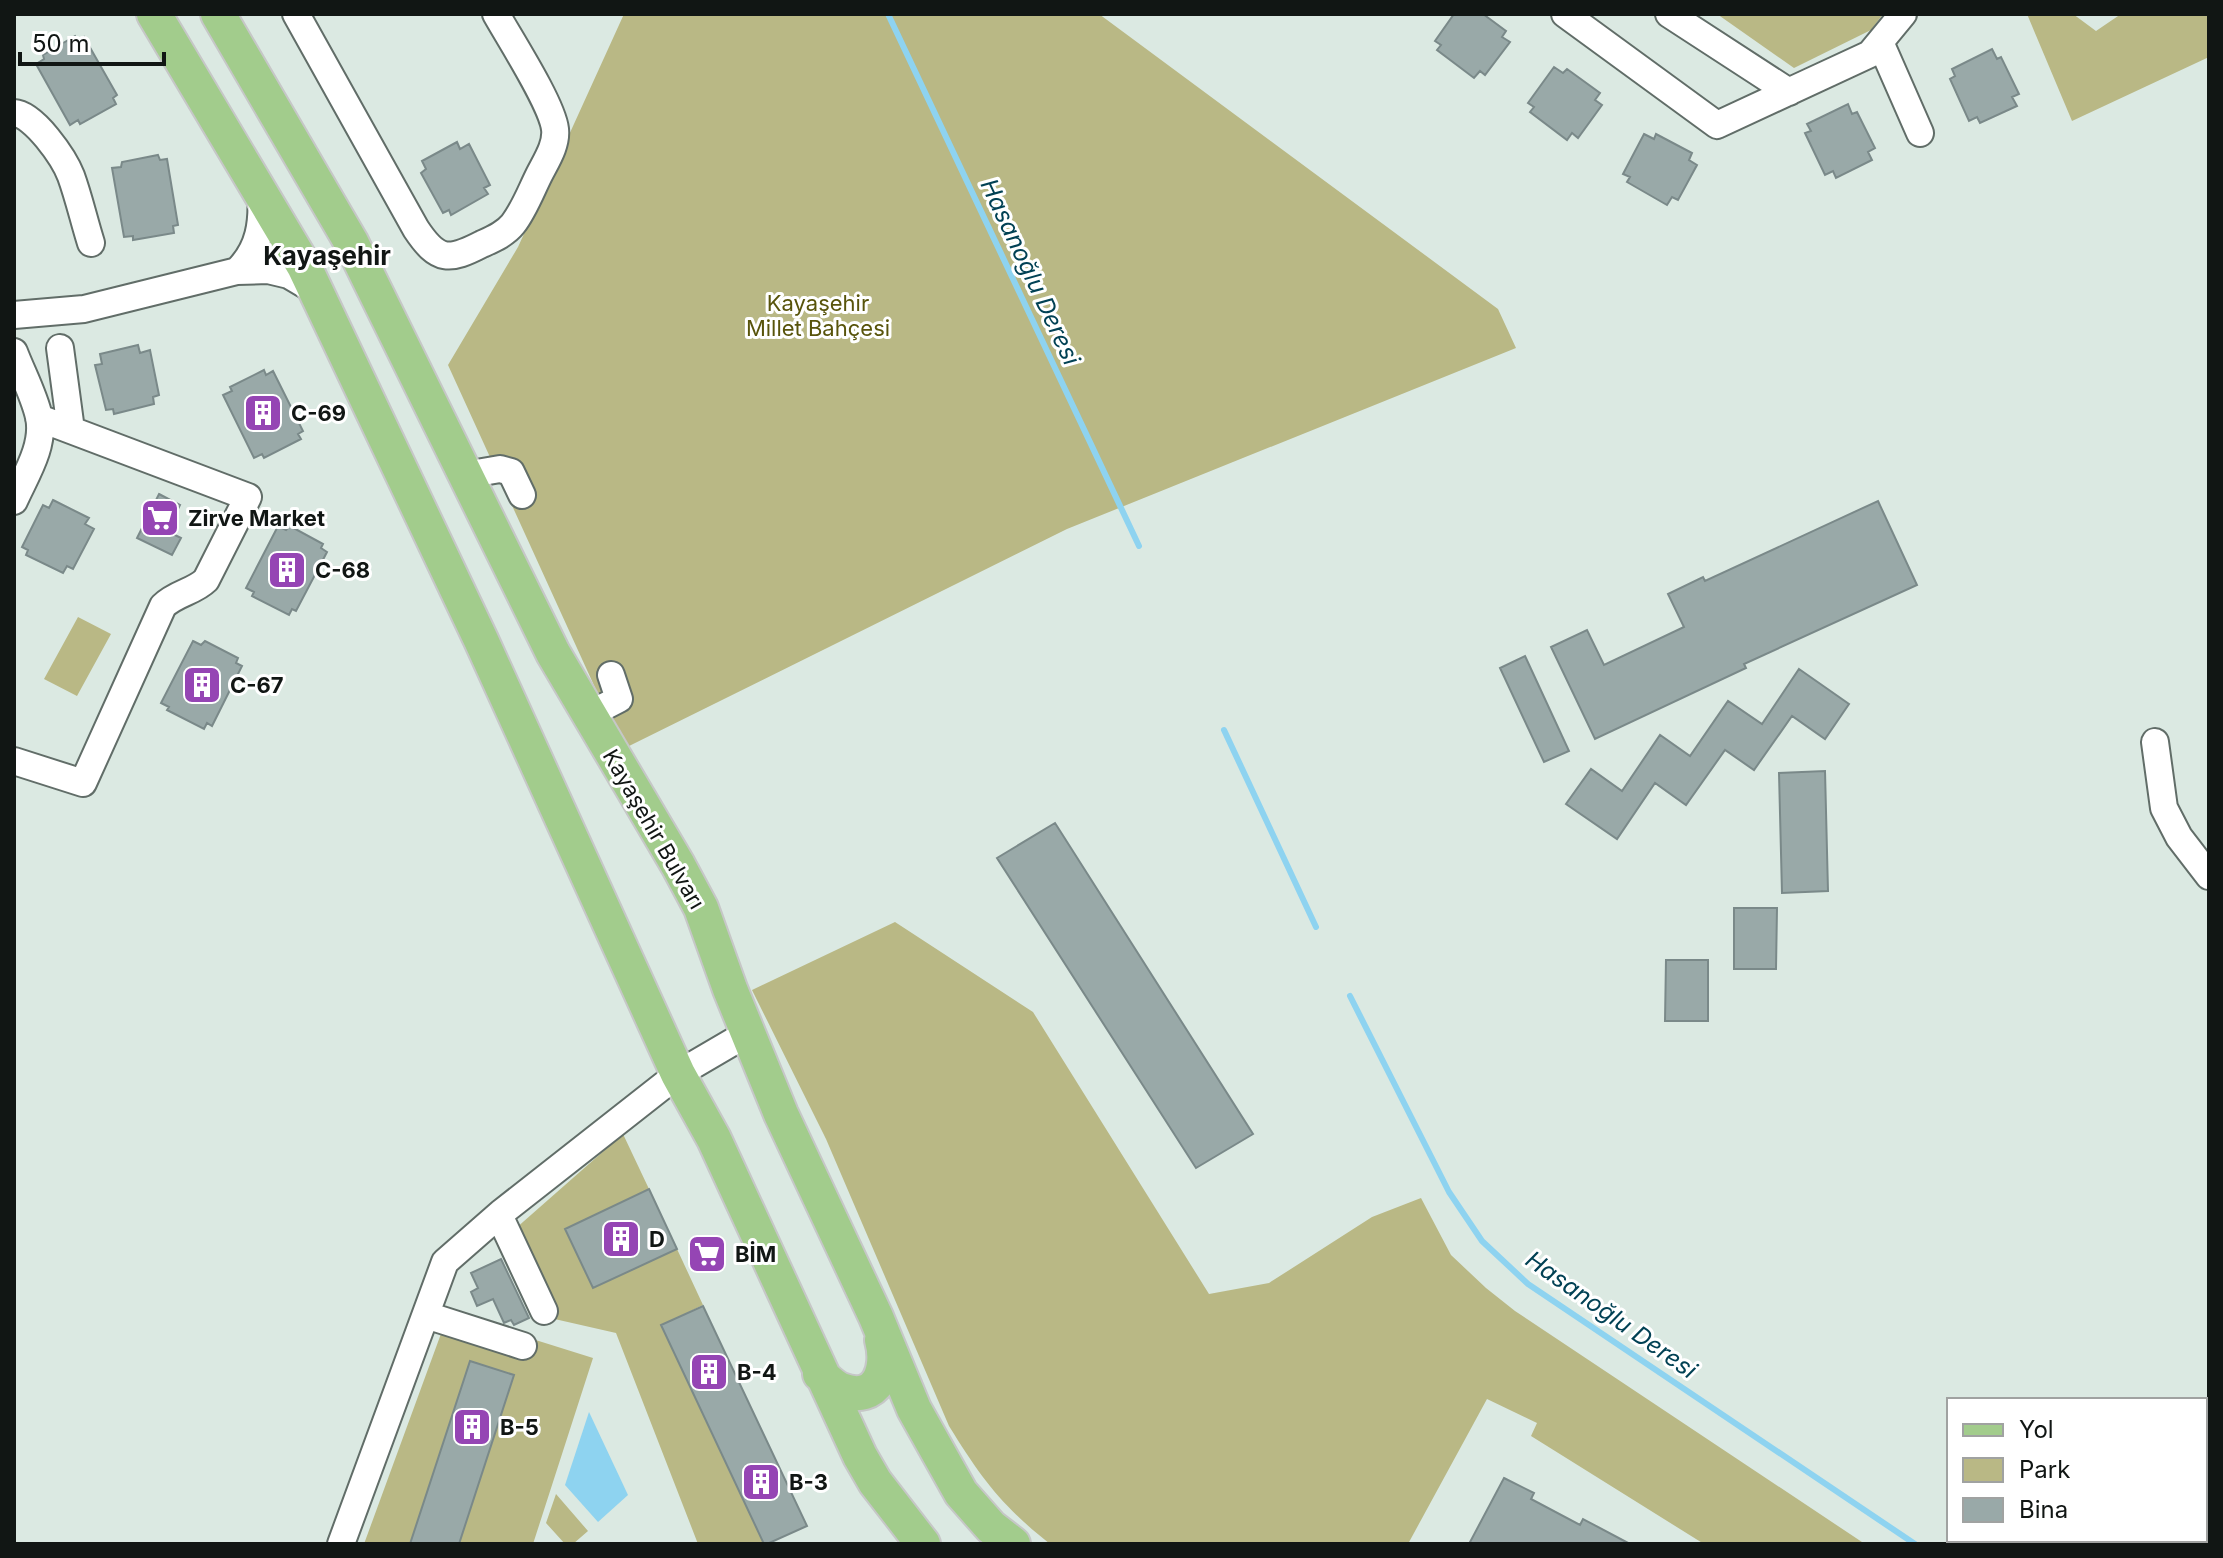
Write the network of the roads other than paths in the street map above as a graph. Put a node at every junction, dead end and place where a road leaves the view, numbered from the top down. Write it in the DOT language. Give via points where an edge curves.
graph roads {
  1 [pos="154,14"];
  2 [pos="218,14"];
  3 [pos="296,14"];
  4 [pos="496,14"];
  5 [pos="1565,14"];
  6 [pos="1669,14"];
  7 [pos="1903,14"];
  8 [pos="1880,42"];
  9 [pos="1789,92"];
  10 [pos="14,113"];
  11 [pos="1920,133"];
  12 [pos="261,192"];
  13 [pos="91,243"];
  14 [pos="237,271"];
  15 [pos="373,285"];
  16 [pos="320,299"];
  17 [pos="14,315"];
  18 [pos="60,348"];
  19 [pos="14,352"];
  20 [pos="39,418"];
  21 [pos="71,430"];
  22 [pos="465,475"];
  23 [pos="522,495"];
  24 [pos="14,501"];
  25 [pos="611,675"];
  26 [pos="588,715"];
  27 [pos="2155,742"];
  28 [pos="14,761"];
  29 [pos="2209,876"];
  30 [pos="748,1033"];
  31 [pos="678,1074"];
  32 [pos="499,1215"];
  33 [pos="544,1311"];
  34 [pos="426,1315"];
  35 [pos="876,1317"];
  36 [pos="523,1346"];
  37 [pos="820,1374"];
  38 [pos="341,1544"];
  39 [pos="923,1544"];
  40 [pos="1013,1544"];
  1 -- 12 [label="main road"];
  2 -- 15 [label="main road, Kayaşehir Bulvarı"];
  3 -- 4 [label="street" via="416,229 432,250 451,257 499,236 513,224 555,138 549,108"];
  5 -- 9 [label="street" via="1717,125"];
  6 -- 9 [label="street"];
  7 -- 8 [label="street"];
  8 -- 9 [label="street" via="1870,54"];
  8 -- 11 [label="street"];
  10 -- 13 [label="street" via="44,134 69,173"];
  12 -- 14 [label="street" via="258,241"];
  12 -- 16 [label="main road"];
  14 -- 16 [label="street" via="289,275"];
  14 -- 17 [label="street" via="84,309"];
  15 -- 16 [label="main road"];
  15 -- 22 [label="main road, Kayaşehir Bulvarı"];
  16 -- 31 [label="main road"];
  18 -- 21 [label="street"];
  19 -- 20 [label="street"];
  20 -- 21 [label="street"];
  20 -- 24 [label="street" via="35,454"];
  21 -- 28 [label="street" via="248,497 206,580 163,606 83,783"];
  22 -- 23 [label="street" via="511,472"];
  22 -- 26 [label="main road, Kayaşehir Bulvarı"];
  25 -- 26 [label="street" via="619,699"];
  26 -- 30 [label="main road, Kayaşehir Bulvarı" via="701,908"];
  27 -- 29 [label="street" via="2164,808"];
  30 -- 31 [label="street"];
  30 -- 35 [label="main road, Kayaşehir Bulvarı"];
  31 -- 32 [label="street"];
  31 -- 37 [label="main road" via="714,1139"];
  32 -- 33 [label="street"];
  32 -- 34 [label="street" via="445,1262"];
  34 -- 36 [label="street"];
  34 -- 38 [label="street"];
  35 -- 37 [label="main road" via="886,1364 876,1384 855,1393 838,1390"];
  35 -- 40 [label="main road, Kayaşehir Bulvarı" via="943,1464 961,1493"];
  37 -- 39 [label="main road" via="875,1482"];
}
